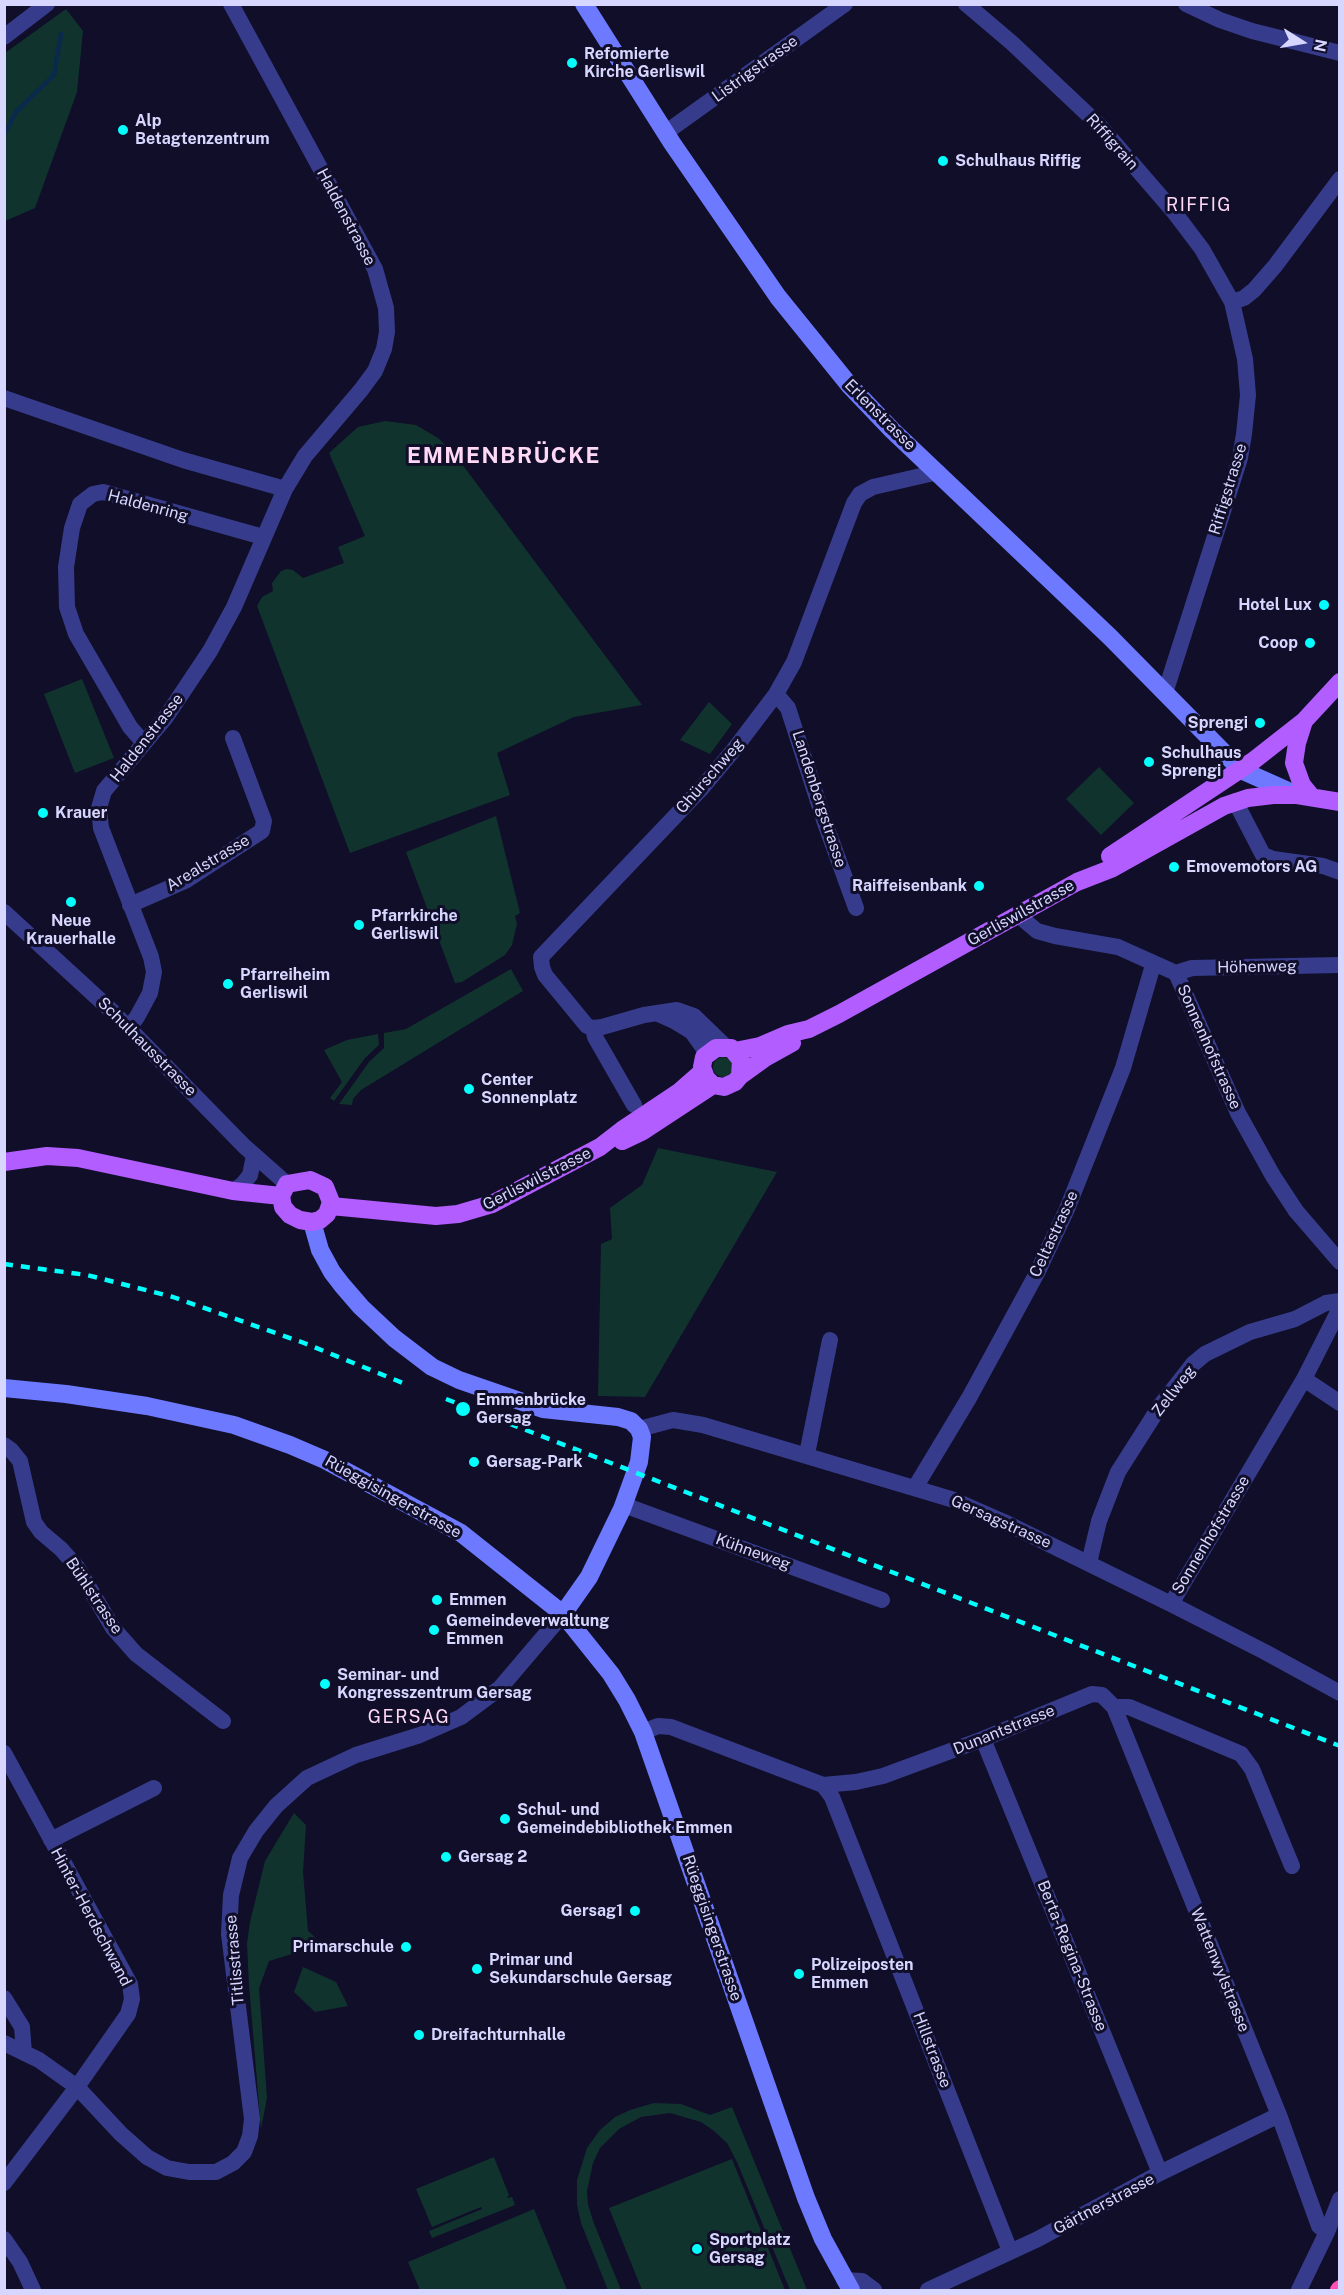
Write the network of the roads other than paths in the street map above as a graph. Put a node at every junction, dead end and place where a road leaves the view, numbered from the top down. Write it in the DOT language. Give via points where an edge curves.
graph roads {
  1 [pos="47,4"];
  2 [pos="231,4"];
  3 [pos="584,4"];
  4 [pos="845,4"];
  5 [pos="966,4"];
  6 [pos="1186,4"];
  7 [pos="4,37"];
  8 [pos="1340,53"];
  9 [pos="665,133"];
  10 [pos="1340,178"];
  11 [pos="1233,302"];
  12 [pos="4,398"];
  13 [pos="938,472"];
  14 [pos="285,489"];
  15 [pos="263,537"];
  16 [pos="1338,682"];
  17 [pos="1165,693"];
  18 [pos="776,694"];
  19 [pos="1304,721"];
  20 [pos="233,738"];
  21 [pos="144,743"];
  22 [pos="1241,770"];
  23 [pos="1304,796"];
  24 [pos="1235,801"];
  25 [pos="1340,802"];
  26 [pos="1340,872"];
  27 [pos="1077,882"];
  28 [pos="129,905"];
  29 [pos="856,908"];
  30 [pos="4,912"];
  31 [pos="1018,915"];
  32 [pos="1153,965"];
  33 [pos="1340,965"];
  34 [pos="1176,974"];
  35 [pos="656,1012"];
  36 [pos="129,1028"];
  37 [pos="592,1028"];
  38 [pos="809,1029"];
  39 [pos="730,1049"];
  40 [pos="707,1053"];
  41 [pos="740,1076"];
  42 [pos="708,1078"];
  43 [pos="633,1105"];
  44 [pos="254,1156"];
  45 [pos="4,1162"];
  46 [pos="284,1190"];
  47 [pos="233,1191"];
  48 [pos="331,1206"];
  49 [pos="312,1222"];
  50 [pos="1340,1262"];
  51 [pos="1340,1301"];
  52 [pos="1340,1308"];
  53 [pos="830,1340"];
  54 [pos="1304,1379"];
  55 [pos="4,1388"];
  56 [pos="1340,1403"];
  57 [pos="639,1429"];
  58 [pos="4,1445"];
  59 [pos="807,1454"];
  60 [pos="916,1486"];
  61 [pos="624,1504"];
  62 [pos="1089,1563"];
  63 [pos="882,1600"];
  64 [pos="1171,1604"];
  65 [pos="563,1614"];
  66 [pos="1340,1693"];
  67 [pos="1114,1707"];
  68 [pos="223,1721"];
  69 [pos="643,1732"];
  70 [pos="983,1739"];
  71 [pos="4,1753"];
  72 [pos="824,1785"];
  73 [pos="154,1788"];
  74 [pos="51,1840"];
  75 [pos="1292,1866"];
  76 [pos="4,1998"];
  77 [pos="4,2043"];
  78 [pos="24,2053"];
  79 [pos="77,2087"];
  80 [pos="1279,2115"];
  81 [pos="1160,2173"];
  82 [pos="4,2183"];
  83 [pos="1340,2199"];
  84 [pos="1327,2232"];
  85 [pos="4,2239"];
  86 [pos="1010,2251"];
  87 [pos="848,2285"];
  88 [pos="33,2290"];
  89 [pos="874,2290"];
  90 [pos="928,2290"];
  91 [pos="1299,2290"];
  1 -- 7 [label="street"];
  2 -- 14 [label="street, Haldenstrasse" via="375,269 386,308 387,332 375,371 305,456"];
  3 -- 9 [label="street, Erlenstrasse"];
  4 -- 9 [label="street, Listrigstrasse"];
  5 -- 11 [label="street, Riffigrain" via="1099,125 1173,210"];
  6 -- 8 [label="street" via="1252,31"];
  9 -- 13 [label="street, Erlenstrasse" via="814,344 892,430"];
  10 -- 11 [label="street" via="1275,266 1254,290"];
  11 -- 17 [label="street, Riffigstrasse" via="1248,395 1240,458"];
  12 -- 14 [label="street" via="183,460"];
  13 -- 17 [label="street, Erlenstrasse"];
  13 -- 18 [label="street, Ghürschweg" via="873,487 860,494 794,662"];
  14 -- 15 [label="street, Haldenstrasse"];
  15 -- 21 [label="street, Haldenstrasse" via="234,607 210,651"];
  15 -- 21 [label="street, Haldenring" via="103,492 80,504 66,567 67,607 76,634 130,727"];
  16 -- 19 [label="main road"];
  17 -- 22 [label="street, Erlenstrasse"];
  18 -- 29 [label="street, Landenbergstrasse" via="788,708"];
  18 -- 37 [label="street, Ghürschweg" via="701,789 541,957 545,975 580,1020"];
  19 -- 22 [label="main road"];
  19 -- 23 [label="main road" via="1294,763"];
  20 -- 28 [label="street, Arealstrasse" via="264,821 262,831 185,881"];
  21 -- 28 [label="street, Haldenstrasse" via="105,791 99,808 101,828"];
  22 -- 23 [label="street"];
  22 -- 27 [label="main road"];
  23 -- 24 [label="main road, Gerliswilstrasse" via="1259,796"];
  23 -- 25 [label="main road, Gerliswilstrasse"];
  24 -- 26 [label="street" via="1263,855"];
  24 -- 27 [label="main road, Gerliswilstrasse" via="1113,868"];
  27 -- 31 [label="main road, Gerliswilstrasse"];
  28 -- 36 [label="street, Haldenstrasse" via="154,972 150,993"];
  30 -- 36 [label="street, Schulhausstrasse"];
  31 -- 32 [label="street, Sonnenhofstrasse" via="1037,931 1118,947"];
  31 -- 38 [label="main road, Gerliswilstrasse"];
  32 -- 34 [label="street, Sonnenhofstrasse"];
  32 -- 60 [label="street, Celtastrasse" via="1123,1068 1067,1209 981,1377"];
  33 -- 34 [label="street, Höhenweg" via="1192,968"];
  34 -- 50 [label="street, Sonnenhofstrasse" via="1259,1151 1296,1212"];
  35 -- 37 [label="street"];
  35 -- 39 [label="street" via="677,1010 694,1016"];
  35 -- 40 [label="street" via="692,1032"];
  36 -- 44 [label="street, Schulhausstrasse"];
  37 -- 43 [label="street"];
  38 -- 39 [label="main road, Gerliswilstrasse" via="759,1046"];
  38 -- 41 [label="main road, Gerliswilstrasse"];
  39 -- 40 [label="main road" via="716,1048"];
  39 -- 41 [label="main road" via="741,1060"];
  40 -- 42 [label="main road" via="703,1062"];
  41 -- 42 [label="main road" via="724,1087"];
  42 -- 48 [label="main road, Gerliswilstrasse" via="679,1092 600,1147 509,1197 466,1212 420,1216"];
  44 -- 46 [label="street, Schulhausstrasse"];
  44 -- 47 [label="street" via="250,1175"];
  45 -- 47 [label="main road" via="47,1156 78,1158"];
  46 -- 47 [label="main road"];
  46 -- 48 [label="main road" via="304,1180 322,1184"];
  46 -- 49 [label="main road" via="284,1207 290,1215"];
  48 -- 49 [label="main road" via="324,1218"];
  49 -- 57 [label="street" via="320,1250 348,1292 394,1338 432,1367 543,1409 618,1417"];
  51 -- 62 [label="street, Zellweg" via="1250,1332 1193,1364 1160,1406 1118,1472 1099,1521"];
  52 -- 54 [label="street, Sonnenhofstrasse"];
  53 -- 59 [label="street"];
  54 -- 56 [label="street"];
  54 -- 64 [label="street, Sonnenhofstrasse"];
  55 -- 65 [label="street, Rüeggisingerstrasse" via="147,1406 234,1425 290,1445 461,1533"];
  57 -- 59 [label="street, Gersagstrasse" via="672,1420 693,1423"];
  57 -- 61 [label="street" via="639,1462"];
  58 -- 68 [label="street, Bühlstrasse" via="20,1461 34,1522 77,1567 113,1628 136,1654"];
  59 -- 60 [label="street, Gersagstrasse"];
  60 -- 62 [label="street, Gersagstrasse"];
  61 -- 63 [label="street, Kühneweg"];
  61 -- 65 [label="street" via="589,1577"];
  62 -- 64 [label="street, Gersagstrasse"];
  64 -- 66 [label="street, Gersagstrasse"];
  65 -- 69 [label="street, Rüeggisingerstrasse" via="611,1674"];
  65 -- 79 [label="street, Titlisstrasse" via="500,1688 461,1717 356,1755 307,1778 256,1831 240,1858 231,1895 229,1934 252,2119 244,2152 233,2163 216,2172 167,2168 147,2157 121,2134"];
  67 -- 70 [label="street, Dunantstrasse" via="1102,1695 1092,1694"];
  67 -- 75 [label="street, Dunantstrasse" via="1129,1707 1241,1754 1252,1769"];
  67 -- 80 [label="street, Wattenwylstrasse"];
  69 -- 72 [label="street, Dunantstrasse" via="658,1726 671,1727"];
  69 -- 87 [label="street, Rüeggisingerstrasse" via="807,2198 823,2239"];
  70 -- 72 [label="street, Dunantstrasse" via="883,1776"];
  70 -- 81 [label="street, Berta-Regina-Strasse"];
  71 -- 74 [label="street, Hinter-Herdschwand"];
  72 -- 86 [label="street, Hillstrasse"];
  73 -- 74 [label="street, Hinter-Herdschwand"];
  74 -- 79 [label="street, Hinter-Herdschwand" via="130,1984 132,2000 128,2014"];
  76 -- 78 [label="street" via="22,2027"];
  77 -- 78 [label="street, Titlisstrasse"];
  78 -- 79 [label="street, Titlisstrasse"];
  79 -- 82 [label="street, Hinter-Herdschwand"];
  80 -- 81 [label="street, Gärtnerstrasse"];
  80 -- 84 [label="street, Wattenwylstrasse" via="1319,2226"];
  81 -- 86 [label="street, Gärtnerstrasse"];
  83 -- 84 [label="street"];
  84 -- 91 [label="street"];
  85 -- 88 [label="street"];
  86 -- 90 [label="street, Gärtnerstrasse"];
  87 -- 89 [label="street" via="862,2281"];
}
